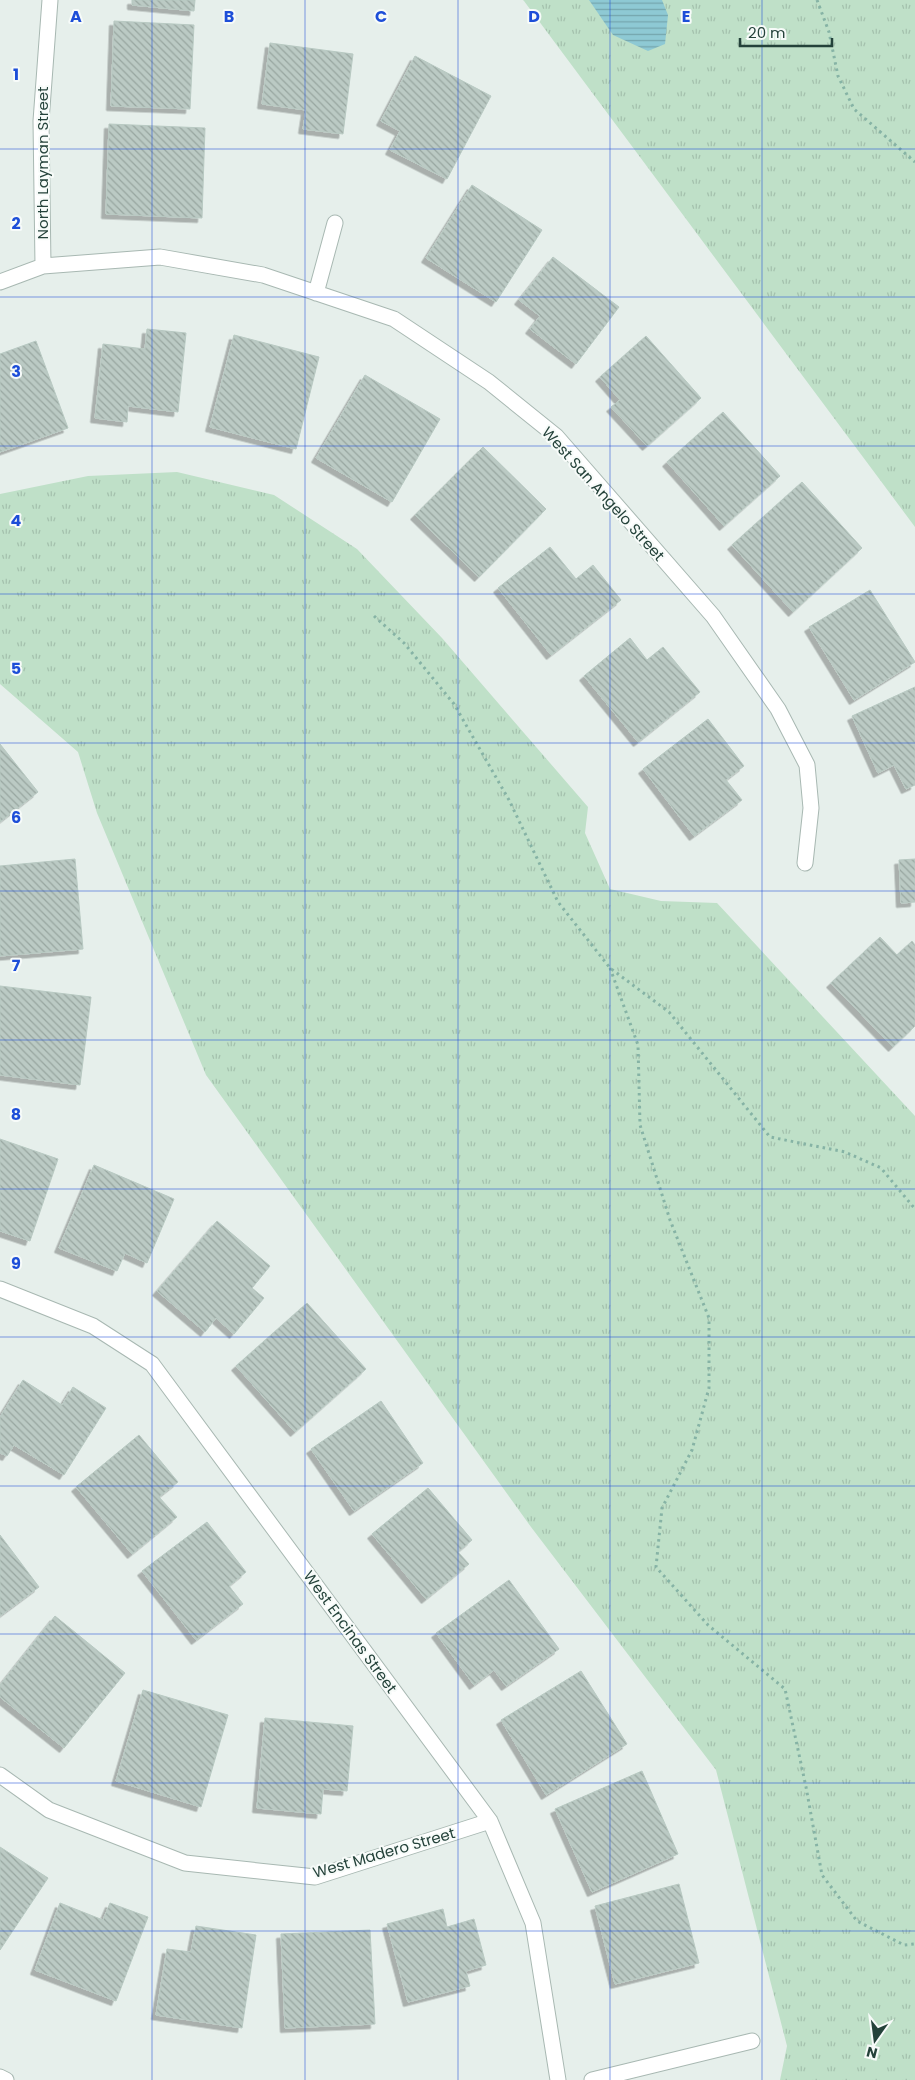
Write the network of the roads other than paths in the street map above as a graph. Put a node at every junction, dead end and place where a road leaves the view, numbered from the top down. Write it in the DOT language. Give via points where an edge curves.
graph roads {
  1 [pos="50,0"];
  2 [pos="335,223"];
  3 [pos="43,266"];
  4 [pos="0,282"];
  5 [pos="316,293"];
  6 [pos="805,863"];
  7 [pos="0,1289"];
  8 [pos="0,1775"];
  9 [pos="490,1821"];
  10 [pos="752,2041"];
  11 [pos="0,2077"];
  12 [pos="6,2080"];
  13 [pos="558,2080"];
  14 [pos="592,2080"];
  1 -- 3 [label="street, North Layman Street" via="41,121"];
  2 -- 5 [label="street"];
  3 -- 4 [label="street, West San Angelo Street"];
  3 -- 5 [label="street, West San Angelo Street" via="160,257 263,275"];
  5 -- 6 [label="street, West San Angelo Street" via="394,320 489,382 556,436 714,616 778,709 807,765 811,808"];
  7 -- 9 [label="street, West Encinas Street" via="93,1326 152,1364"];
  8 -- 9 [label="street, West Madero Street" via="49,1810 185,1863 306,1876 315,1876"];
  9 -- 13 [label="street, West Encinas Street" via="533,1923"];
  10 -- 14 [label="street"];
  11 -- 12 [label="street"];
}
